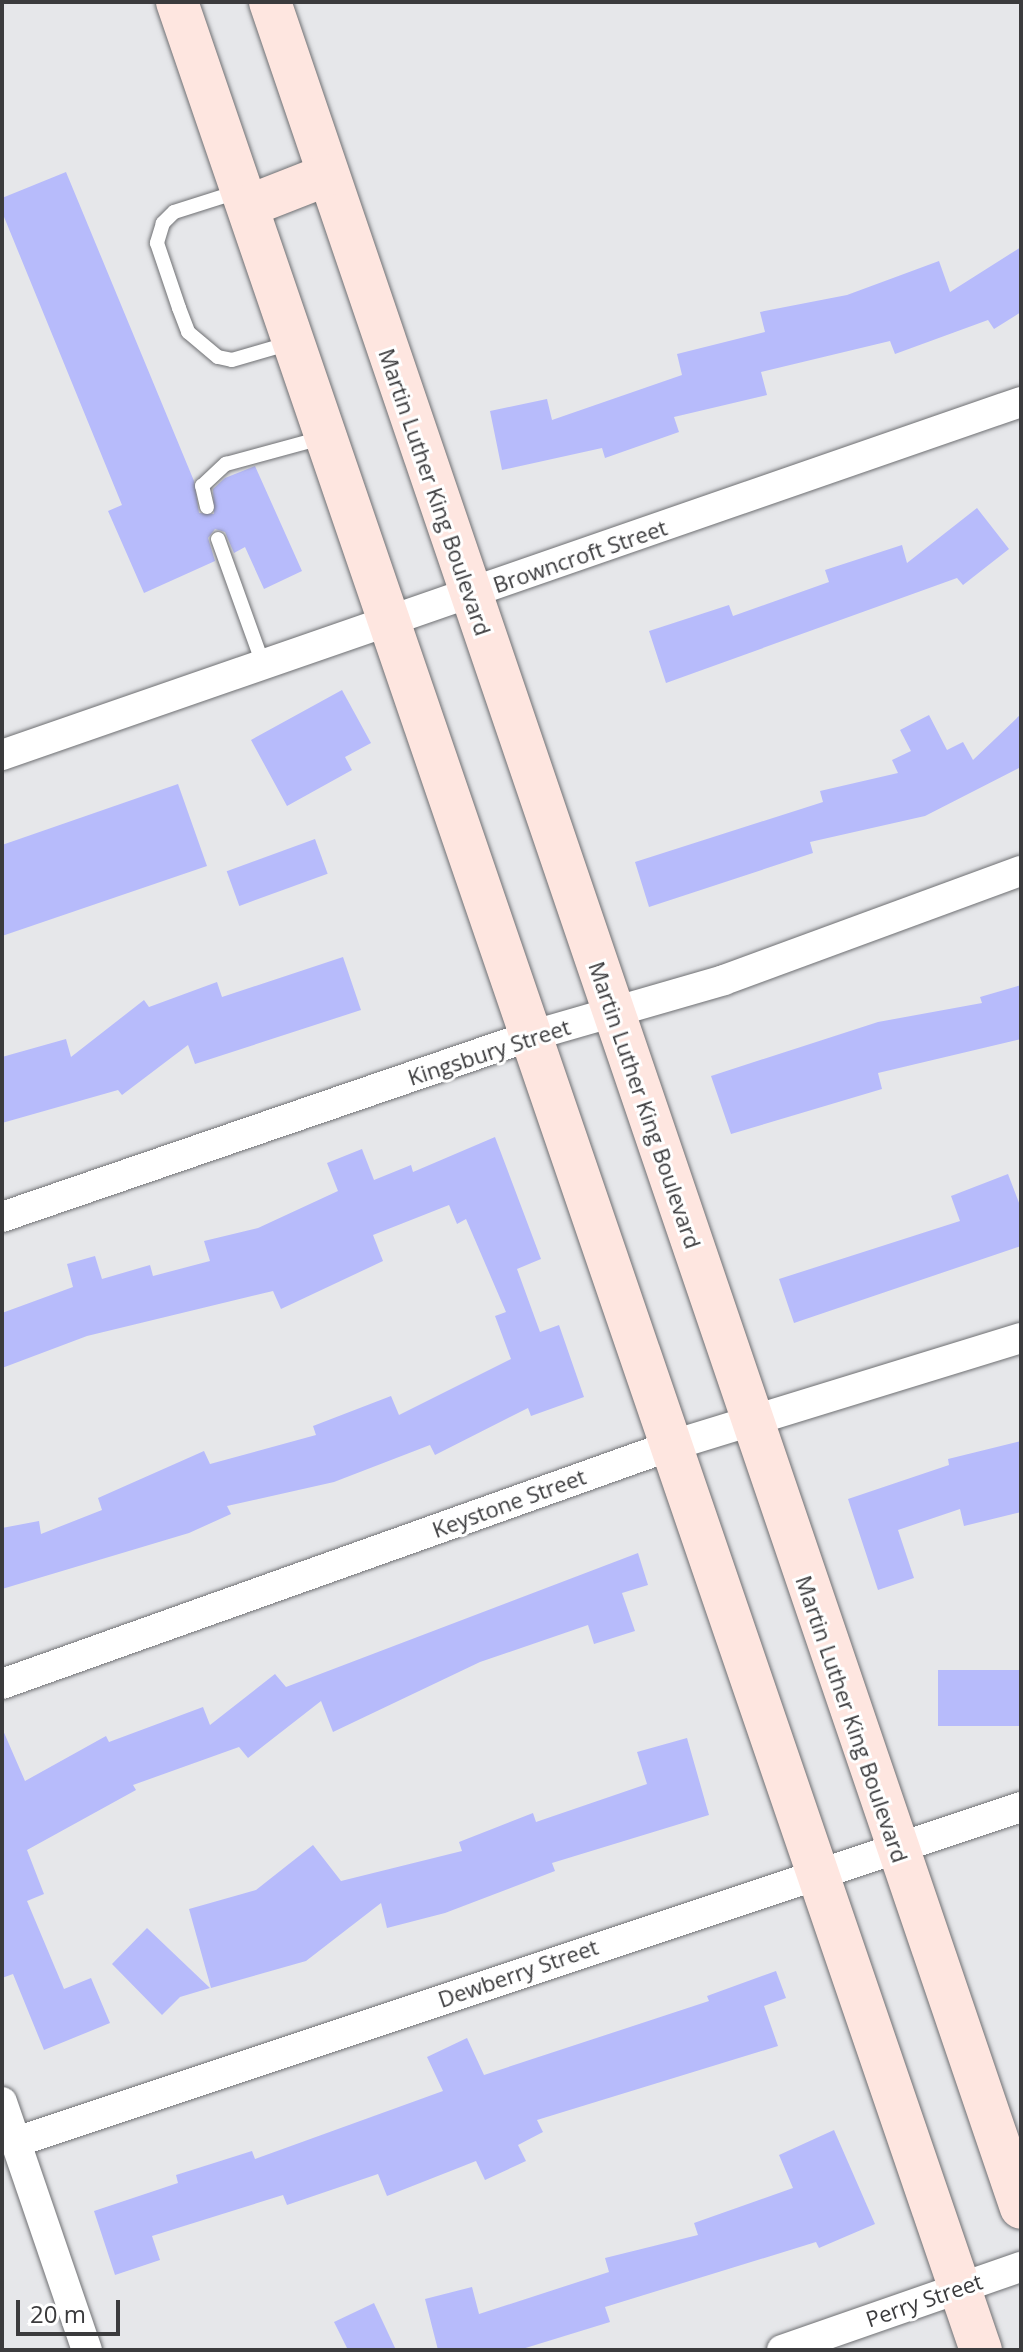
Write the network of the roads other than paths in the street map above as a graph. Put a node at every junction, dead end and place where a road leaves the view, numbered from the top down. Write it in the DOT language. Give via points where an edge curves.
graph roads {
  1 [pos="177,2"];
  2 [pos="270,2"];
  3 [pos="327,175"];
  4 [pos="246,198"];
  5 [pos="294,342"];
  6 [pos="1021,402"];
  7 [pos="326,436"];
  8 [pos="207,507"];
  9 [pos="218,539"];
  10 [pos="469,594"];
  11 [pos="390,625"];
  12 [pos="264,667"];
  13 [pos="2,755"];
  14 [pos="1021,871"];
  15 [pos="614,1013"];
  16 [pos="527,1037"];
  17 [pos="2,1217"];
  18 [pos="1021,1338"];
  19 [pos="753,1424"];
  20 [pos="670,1446"];
  21 [pos="2,1684"];
  22 [pos="1021,1807"];
  23 [pos="896,1850"];
  24 [pos="815,1874"];
  25 [pos="2,2102"];
  26 [pos="16,2142"];
  27 [pos="1021,2208"];
  28 [pos="1021,2267"];
  29 [pos="960,2287"];
  30 [pos="87,2350"];
  31 [pos="782,2350"];
  32 [pos="981,2350"];
  1 -- 4 [label="main road"];
  2 -- 3 [label="main road, Martin Luther King Boulevard"];
  3 -- 4 [label="main road"];
  3 -- 10 [label="main road, Martin Luther King Boulevard"];
  4 -- 5 [label="main road"];
  4 -- 5 [label="lane" via="174,212 163,223 157,243 174,295 188,332 218,357 232,360"];
  5 -- 7 [label="main road"];
  6 -- 10 [label="street, Browncroft Street"];
  7 -- 8 [label="lane" via="226,464 202,486"];
  7 -- 11 [label="main road"];
  9 -- 12 [label="lane"];
  10 -- 11 [label="street, Browncroft Street"];
  10 -- 15 [label="main road, Martin Luther King Boulevard"];
  11 -- 12 [label="street, Browncroft Street"];
  11 -- 16 [label="main road"];
  12 -- 13 [label="street, Browncroft Street"];
  14 -- 15 [label="street, Kingsbury Street"];
  15 -- 16 [label="street, Kingsbury Street"];
  15 -- 19 [label="main road, Martin Luther King Boulevard"];
  16 -- 17 [label="street, Kingsbury Street"];
  16 -- 20 [label="main road"];
  18 -- 19 [label="street, Keystone Street"];
  19 -- 20 [label="street, Keystone Street"];
  19 -- 23 [label="main road, Martin Luther King Boulevard"];
  20 -- 21 [label="street, Keystone Street"];
  20 -- 24 [label="main road"];
  22 -- 23 [label="street, Dewberry Street"];
  23 -- 24 [label="street, Dewberry Street"];
  23 -- 27 [label="main road, Martin Luther King Boulevard"];
  24 -- 26 [label="street, Dewberry Street"];
  24 -- 29 [label="main road"];
  25 -- 26 [label="street"];
  26 -- 30 [label="street"];
  28 -- 29 [label="street, Perry Street"];
  29 -- 31 [label="street, Perry Street"];
  29 -- 32 [label="main road"];
}
